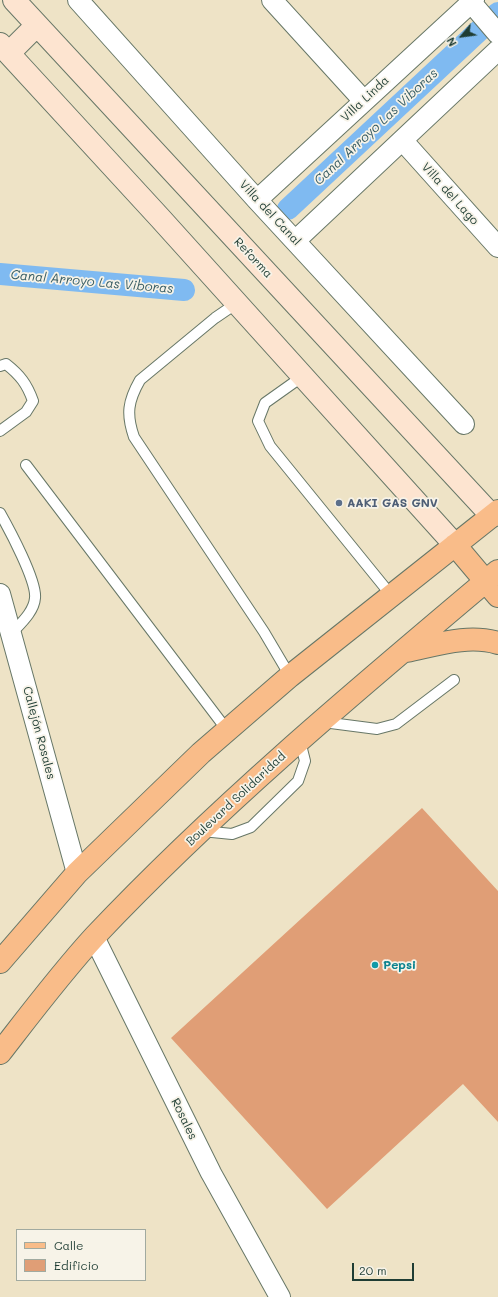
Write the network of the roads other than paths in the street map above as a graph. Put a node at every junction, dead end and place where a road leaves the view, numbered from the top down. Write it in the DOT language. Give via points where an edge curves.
graph roads {
  1 [pos="14,0"];
  2 [pos="78,0"];
  3 [pos="272,0"];
  4 [pos="472,2"];
  5 [pos="37,25"];
  6 [pos="498,34"];
  7 [pos="4,48"];
  8 [pos="498,50"];
  9 [pos="363,100"];
  10 [pos="403,141"];
  11 [pos="257,200"];
  12 [pos="295,241"];
  13 [pos="498,248"];
  14 [pos="237,303"];
  15 [pos="0,366"];
  16 [pos="303,376"];
  17 [pos="464,424"];
  18 [pos="0,431"];
  19 [pos="26,465"];
  20 [pos="0,513"];
  21 [pos="496,516"];
  22 [pos="455,545"];
  23 [pos="494,583"];
  24 [pos="0,594"];
  25 [pos="391,595"];
  26 [pos="11,634"];
  27 [pos="498,643"];
  28 [pos="403,652"];
  29 [pos="290,676"];
  30 [pos="454,680"];
  31 [pos="320,722"];
  32 [pos="227,730"];
  33 [pos="299,740"];
  34 [pos="200,830"];
  35 [pos="77,873"];
  36 [pos="94,937"];
  37 [pos="0,962"];
  38 [pos="0,1052"];
  39 [pos="280,1297"];
  1 -- 5 [label="main road, Reforma"];
  2 -- 11 [label="street, Villa del Canal"];
  3 -- 9 [label="street"];
  4 -- 6 [label="street"];
  4 -- 9 [label="street, Villa Linda"];
  5 -- 7 [label="main road"];
  5 -- 21 [label="main road, Reforma"];
  7 -- 14 [label="main road"];
  8 -- 10 [label="street"];
  9 -- 11 [label="street, Villa Linda"];
  10 -- 12 [label="street"];
  10 -- 13 [label="street, Villa del Lago"];
  11 -- 12 [label="street, Villa del Canal"];
  12 -- 17 [label="street, Villa del Canal"];
  14 -- 16 [label="main road"];
  14 -- 29 [label="lane" via="140,380 129,404 129,422 134,437 264,632"];
  15 -- 18 [label="lane" via="6,364 19,374 33,400 26,412"];
  16 -- 22 [label="main road"];
  16 -- 25 [label="lane" via="264,403 258,421 270,446"];
  19 -- 32 [label="lane"];
  20 -- 26 [label="lane" via="14,539 36,598 32,609"];
  21 -- 22 [label="main road"];
  22 -- 23 [label="main road"];
  22 -- 25 [label="main road"];
  23 -- 28 [label="main road, Boulevard Solidaridad"];
  24 -- 26 [label="street, Callejón Rosales"];
  25 -- 29 [label="main road"];
  26 -- 35 [label="street, Callejón Rosales"];
  27 -- 28 [label="main road" via="485,639 458,640"];
  28 -- 31 [label="main road, Boulevard Solidaridad"];
  29 -- 32 [label="main road"];
  30 -- 31 [label="lane" via="396,724 377,729"];
  31 -- 33 [label="main road, Boulevard Solidaridad"];
  32 -- 35 [label="main road"];
  33 -- 34 [label="main road, Boulevard Solidaridad"];
  33 -- 34 [label="lane" via="305,761 298,782 250,827 232,834"];
  34 -- 36 [label="main road, Boulevard Solidaridad"];
  35 -- 37 [label="main road"];
  36 -- 38 [label="main road, Boulevard Solidaridad"];
  36 -- 39 [label="street, Rosales" via="211,1173"];
}
